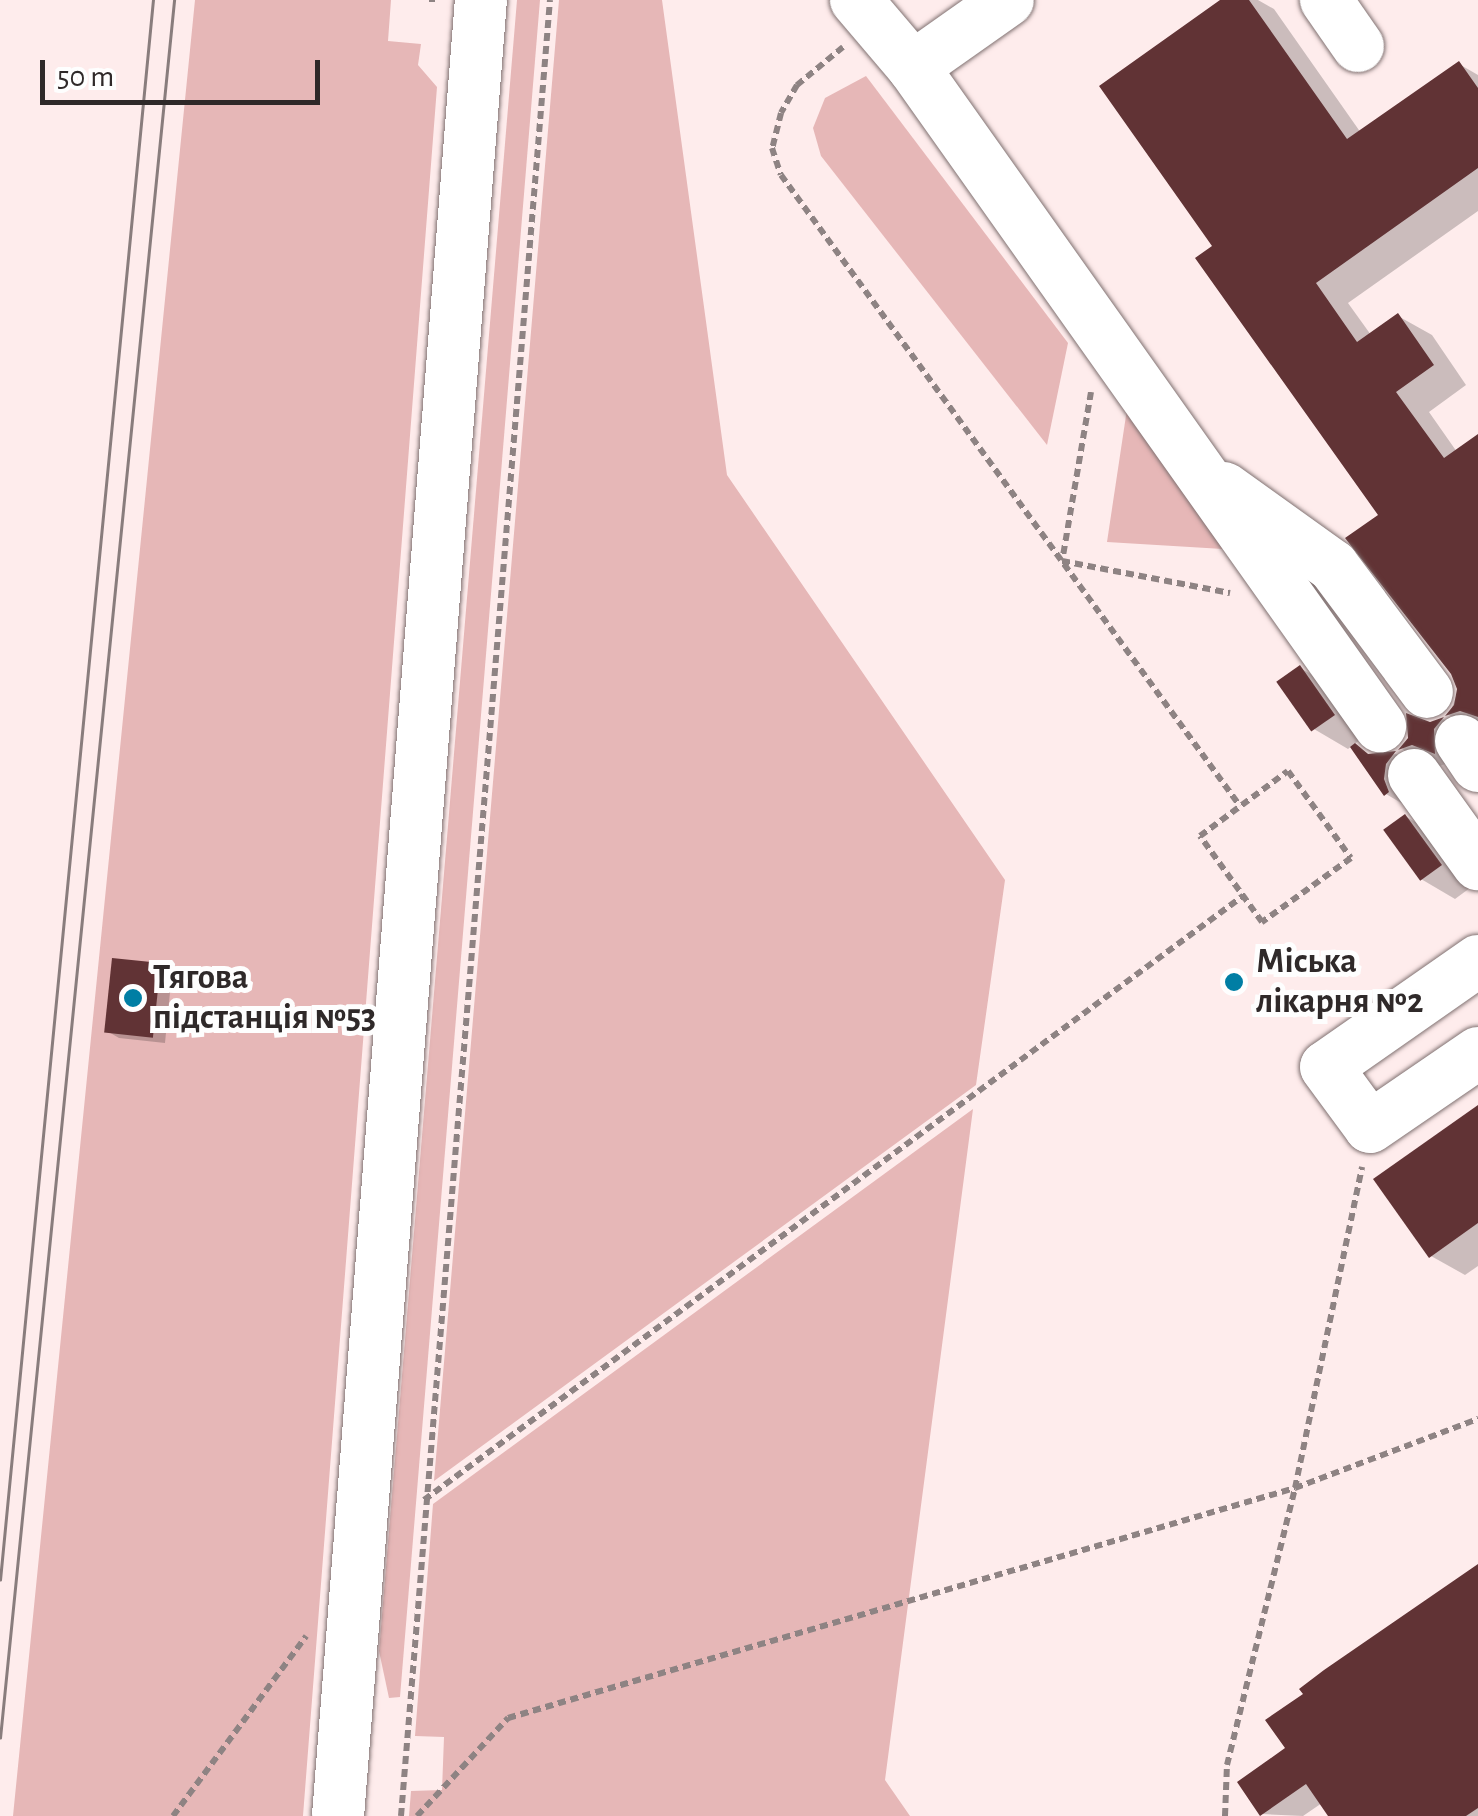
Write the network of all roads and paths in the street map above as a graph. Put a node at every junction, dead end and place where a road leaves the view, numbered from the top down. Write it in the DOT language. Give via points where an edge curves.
graph roads {
  1 [pos="550,0"];
  2 [pos="1008,0"];
  3 [pos="1326,0"];
  4 [pos="448,1"];
  5 [pos="867,12"];
  6 [pos="1358,46"];
  7 [pos="913,68"];
  8 [pos="1102,332"];
  9 [pos="1198,470"];
  10 [pos="1062,561"];
  11 [pos="1294,605"];
  12 [pos="1427,692"];
  13 [pos="1380,726"];
  14 [pos="1414,775"];
  15 [pos="1240,806"];
  16 [pos="1478,864"];
  17 [pos="1243,896"];
  18 [pos="1478,961"];
  19 [pos="1478,1053"];
  20 [pos="1370,1126"];
  21 [pos="1478,1418"];
  22 [pos="1294,1488"];
  23 [pos="424,1500"];
  24 [pos="311,1629"];
  25 [pos="173,1816"];
  26 [pos="338,1816"];
  27 [pos="401,1816"];
  28 [pos="417,1816"];
  29 [pos="1225,1816"];
  1 -- 23 [label="path"];
  2 -- 7 [label="street"];
  3 -- 6 [label="street"];
  4 -- 26 [label="street"];
  5 -- 7 [label="street"];
  5 -- 10 [label="path" via="797,85 776,130 776,162"];
  7 -- 8 [label="street"];
  8 -- 9 [label="street"];
  8 -- 10 [label="path"];
  9 -- 11 [label="street"];
  9 -- 12 [label="street" via="1333,566"];
  10 -- 11 [label="path"];
  10 -- 15 [label="path"];
  11 -- 13 [label="street"];
  14 -- 16 [label="street"];
  15 -- 17 [label="path" via="1200,836"];
  15 -- 17 [label="path" via="1288,771 1351,858 1262,922"];
  17 -- 23 [label="path"];
  18 -- 20 [label="street" via="1326,1067"];
  19 -- 20 [label="street"];
  20 -- 22 [label="path"];
  21 -- 22 [label="path"];
  22 -- 28 [label="path" via="508,1718"];
  22 -- 29 [label="path" via="1227,1765"];
  23 -- 27 [label="path"];
  24 -- 25 [label="path"];
}
